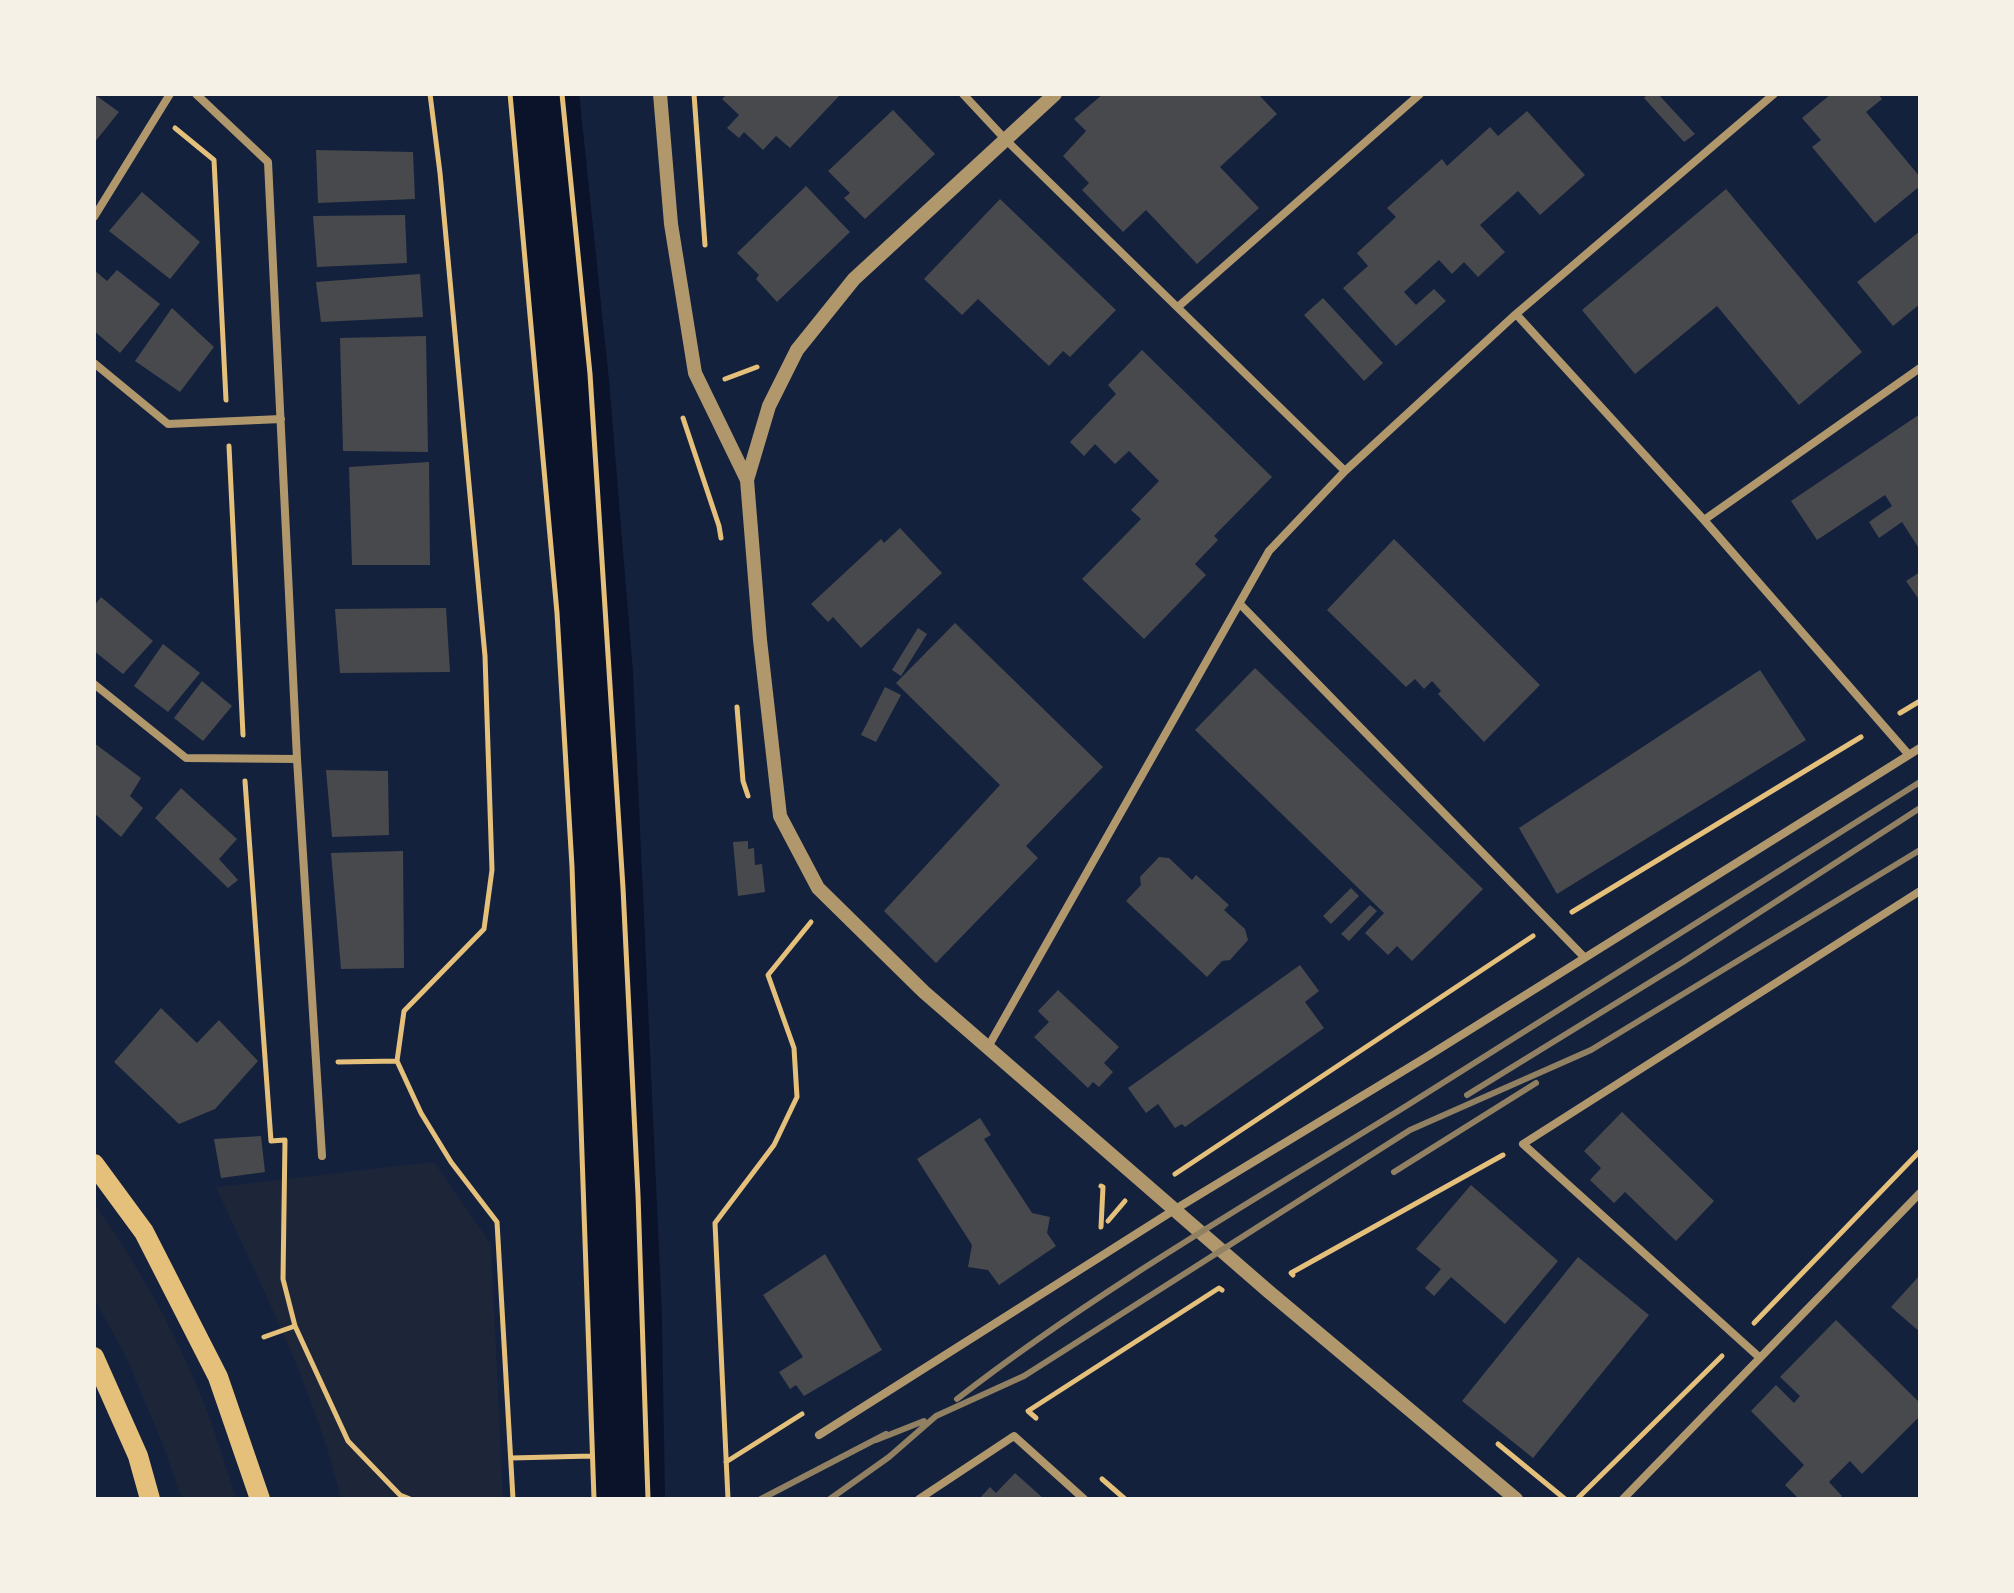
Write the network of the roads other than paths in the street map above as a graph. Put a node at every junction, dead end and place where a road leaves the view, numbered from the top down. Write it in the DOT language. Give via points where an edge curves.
graph roads {
  1 [pos="170,94"];
  2 [pos="196,94"];
  3 [pos="660,94"];
  4 [pos="963,94"];
  5 [pos="1055,94"];
  6 [pos="1420,94"];
  7 [pos="1774,94"];
  8 [pos="1005,139"];
  9 [pos="94,217"];
  10 [pos="1179,306"];
  11 [pos="1516,314"];
  12 [pos="94,363"];
  13 [pos="1920,368"];
  14 [pos="281,419"];
  15 [pos="1345,471"];
  16 [pos="747,480"];
  17 [pos="1704,520"];
  18 [pos="1240,604"];
  19 [pos="94,684"];
  20 [pos="1920,748"];
  21 [pos="1909,755"];
  22 [pos="297,759"];
  23 [pos="1920,891"];
  24 [pos="1585,958"];
  25 [pos="988,1047"];
  26 [pos="322,1156"];
  27 [pos="94,1164"];
  28 [pos="1920,1193"];
  29 [pos="1174,1210"];
  30 [pos="94,1357"];
  31 [pos="1759,1357"];
  32 [pos="819,1435"];
  33 [pos="150,1499"];
  34 [pos="260,1499"];
  35 [pos="919,1499"];
  36 [pos="1084,1499"];
  37 [pos="1516,1499"];
  38 [pos="1623,1499"];
  1 -- 9 [label="street"];
  2 -- 14 [label="street" via="268,162"];
  3 -- 16 [label="street" via="671,224 695,373"];
  4 -- 8 [label="street"];
  5 -- 8 [label="street"];
  6 -- 10 [label="street"];
  7 -- 11 [label="street"];
  8 -- 10 [label="street"];
  8 -- 16 [label="street" via="854,279 797,350 769,406"];
  10 -- 15 [label="street"];
  11 -- 15 [label="street"];
  11 -- 17 [label="street"];
  12 -- 14 [label="street" via="168,424"];
  13 -- 17 [label="street"];
  14 -- 22 [label="street"];
  15 -- 18 [label="street" via="1269,551"];
  16 -- 25 [label="street" via="780,816 818,888"];
  17 -- 21 [label="street"];
  18 -- 24 [label="street"];
  18 -- 25 [label="street"];
  19 -- 22 [label="street" via="186,758"];
  20 -- 21 [label="street"];
  21 -- 24 [label="street"];
  22 -- 26 [label="street"];
  23 -- 31 [label="street" via="1523,1144"];
  24 -- 29 [label="street"];
  25 -- 29 [label="street"];
  27 -- 34 [label="main road" via="144,1232 218,1377"];
  28 -- 31 [label="street"];
  29 -- 32 [label="street"];
  29 -- 37 [label="street"];
  30 -- 33 [label="main road" via="138,1456"];
  31 -- 38 [label="street"];
  35 -- 36 [label="street" via="1014,1436"];
}
